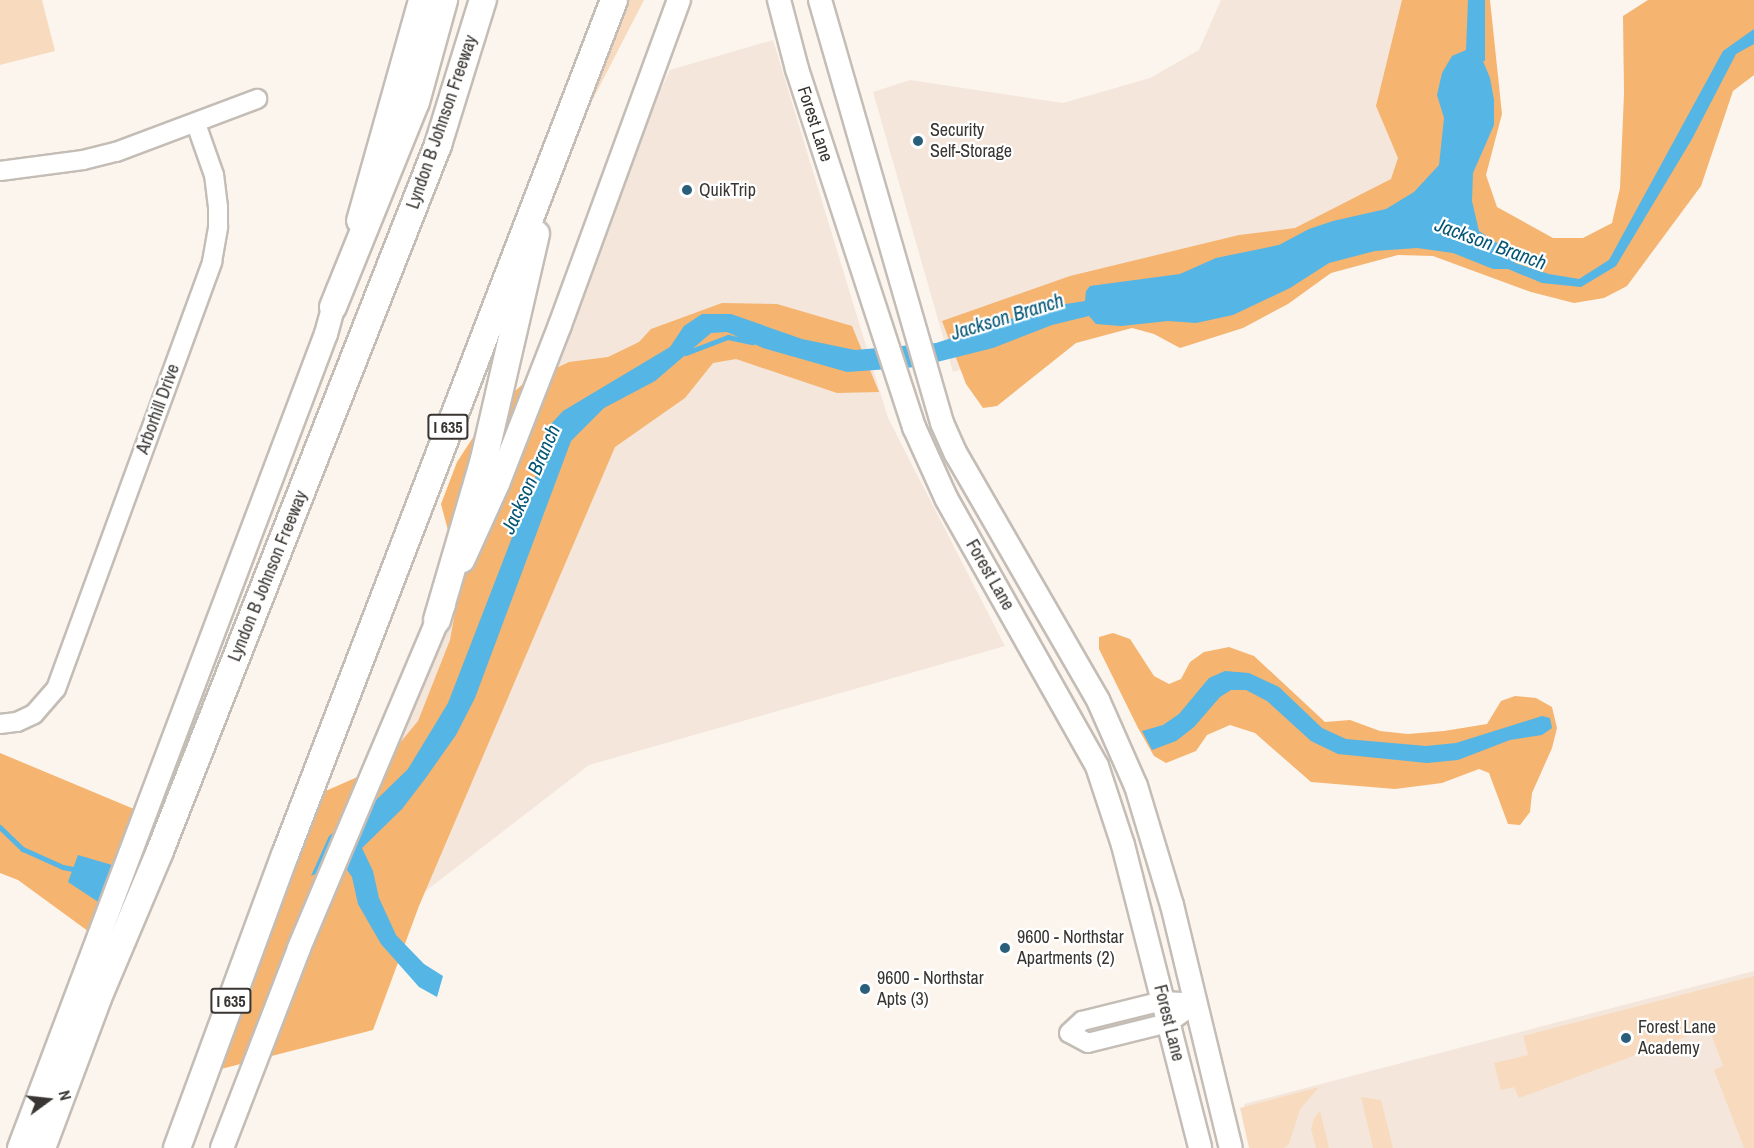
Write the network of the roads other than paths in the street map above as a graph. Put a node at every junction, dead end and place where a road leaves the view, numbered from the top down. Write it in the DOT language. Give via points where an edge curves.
graph roads {
  1 [pos="420,0"];
  2 [pos="444,0"];
  3 [pos="483,0"];
  4 [pos="614,0"];
  5 [pos="679,0"];
  6 [pos="779,0"];
  7 [pos="803,0"];
  8 [pos="820,0"];
  9 [pos="840,73"];
  10 [pos="257,99"];
  11 [pos="196,124"];
  12 [pos="557,141"];
  13 [pos="0,171"];
  14 [pos="333,307"];
  15 [pos="437,620"];
  16 [pos="1059,631"];
  17 [pos="1031,647"];
  18 [pos="0,724"];
  19 [pos="1163,1001"];
  20 [pos="1196,1004"];
  21 [pos="1168,1023"];
  22 [pos="19,1148"];
  23 [pos="42,1148"];
  24 [pos="177,1148"];
  25 [pos="222,1148"];
  26 [pos="1200,1148"];
  27 [pos="1231,1148"];
  1 -- 14 [label="main road"];
  2 -- 14 [label="highway" via="416,102"];
  3 -- 23 [label="highway, Lyndon B Johnson Freeway" via="438,145"];
  4 -- 12 [label="highway, I 635"];
  5 -- 15 [label="main road" via="532,398"];
  6 -- 17 [label="main road, Forest Lane" via="797,69 914,427 946,498"];
  7 -- 9 [label="main road" via="828,69"];
  8 -- 9 [label="main road, Forest Lane"];
  9 -- 16 [label="main road, Forest Lane" via="940,416 956,454"];
  10 -- 11 [label="street"];
  11 -- 13 [label="street" via="84,160"];
  11 -- 18 [label="street, Arborhill Drive" via="214,175 218,207 212,262 56,688 34,714"];
  12 -- 15 [label="highway" via="484,459"];
  12 -- 24 [label="highway, I 635"];
  14 -- 22 [label="main road"];
  15 -- 25 [label="main road" via="299,948"];
  16 -- 17 [label="main road"];
  16 -- 20 [label="main road, Forest Lane" via="1119,742 1136,786 1172,905"];
  17 -- 19 [label="main road, Forest Lane" via="1097,766 1123,845"];
  19 -- 20 [label="street"];
  19 -- 21 [label="main road, Forest Lane"];
  19 -- 21 [label="street" via="1083,1021 1070,1033 1088,1042"];
  20 -- 21 [label="street"];
  20 -- 27 [label="main road, Forest Lane"];
  21 -- 26 [label="main road, Forest Lane"];
}
